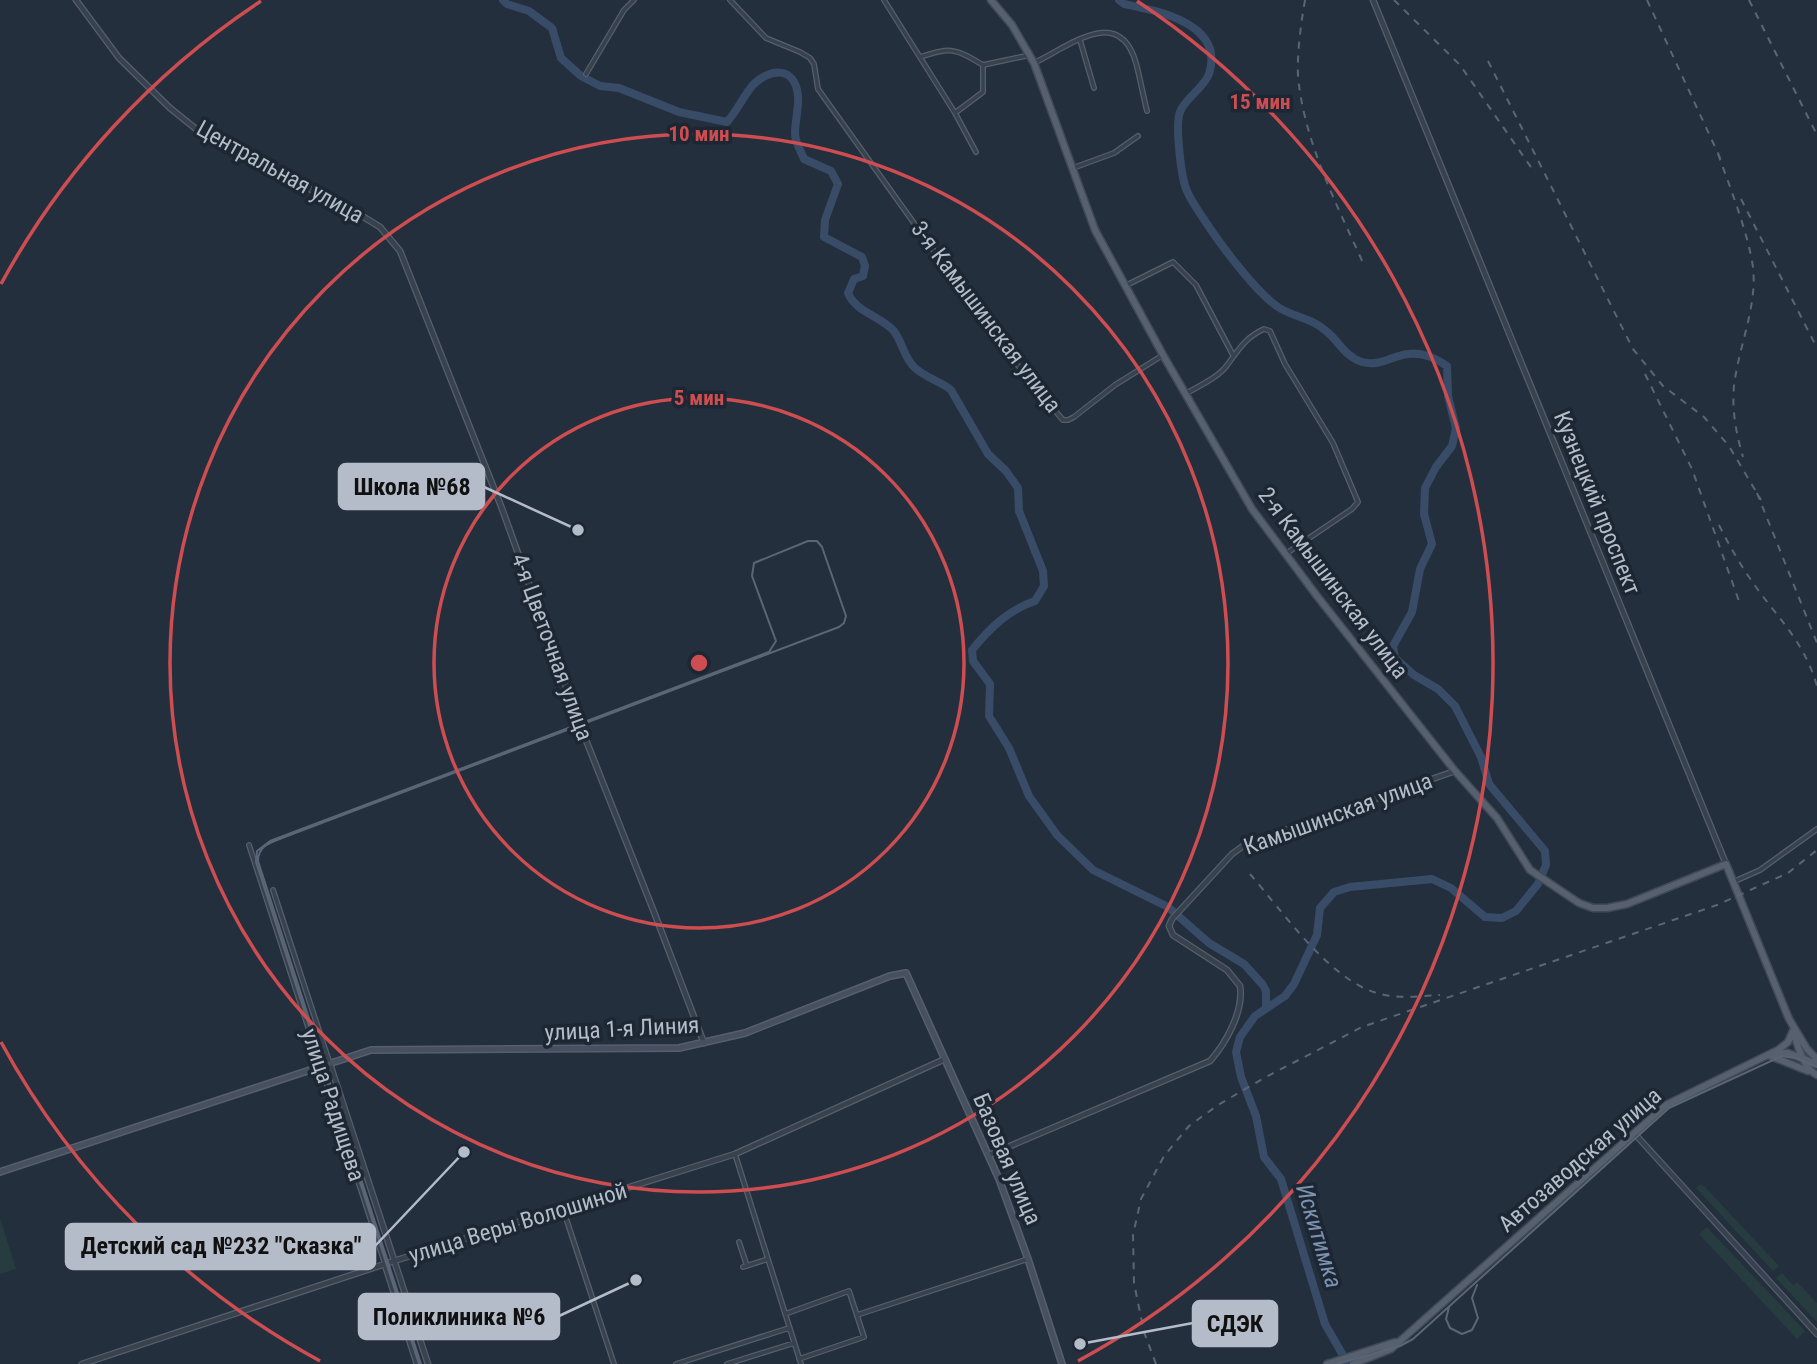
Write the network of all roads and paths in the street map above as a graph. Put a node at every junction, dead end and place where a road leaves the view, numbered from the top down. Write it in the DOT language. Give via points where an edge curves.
graph roads {
  1 [pos="76,0"];
  2 [pos="634,0"];
  3 [pos="730,0"];
  4 [pos="884,0"];
  5 [pos="991,0"];
  6 [pos="1373,0"];
  7 [pos="1080,40"];
  8 [pos="1030,55"];
  9 [pos="920,57"];
  10 [pos="1034,63"];
  11 [pos="983,65"];
  12 [pos="586,74"];
  13 [pos="1094,88"];
  14 [pos="1147,111"];
  15 [pos="955,113"];
  16 [pos="1138,136"];
  17 [pos="976,152"];
  18 [pos="1073,168"];
  19 [pos="400,251"];
  20 [pos="1125,286"];
  21 [pos="1163,355"];
  22 [pos="1233,355"];
  23 [pos="1187,393"];
  24 [pos="1285,554"];
  25 [pos="1455,771"];
  26 [pos="1817,829"];
  27 [pos="248,845"];
  28 [pos="1726,864"];
  29 [pos="1733,882"];
  30 [pos="272,890"];
  31 [pos="906,973"];
  32 [pos="1793,1030"];
  33 [pos="704,1044"];
  34 [pos="1769,1054"];
  35 [pos="1803,1058"];
  36 [pos="945,1059"];
  37 [pos="1817,1059"];
  38 [pos="330,1064"];
  39 [pos="1817,1064"];
  40 [pos="320,1068"];
  41 [pos="1814,1073"];
  42 [pos="1634,1133"];
  43 [pos="735,1154"];
  44 [pos="989,1155"];
  45 [pos="0,1172"];
  46 [pos="563,1209"];
  47 [pos="739,1242"];
  48 [pos="768,1259"];
  49 [pos="1028,1259"];
  50 [pos="394,1261"];
  51 [pos="385,1264"];
  52 [pos="785,1314"];
  53 [pos="857,1315"];
  54 [pos="789,1328"];
  55 [pos="1817,1334"];
  56 [pos="794,1343"];
  57 [pos="1366,1356"];
  58 [pos="800,1362"];
  59 [pos="82,1364"];
  60 [pos="417,1364"];
  61 [pos="428,1364"];
  62 [pos="614,1364"];
  63 [pos="676,1364"];
  64 [pos="727,1364"];
  65 [pos="1062,1364"];
  66 [pos="1326,1364"];
  67 [pos="1353,1364"];
  1 -- 19 [label="street, Центральная улица" via="119,58 201,133 362,216 380,227"];
  2 -- 12 [label="street"];
  3 -- 21 [label="street, 3-я Камышинская улица" via="766,38 810,58 818,89 1025,376 1063,420"];
  4 -- 9 [label="street"];
  5 -- 8 [label="main road, 2-я Камышинская улица"];
  6 -- 28 [label="street, Кузнецкий проспект"];
  7 -- 10 [label="street"];
  7 -- 13 [label="street"];
  7 -- 14 [label="street" via="1106,30 1118,33 1136,64"];
  8 -- 10 [label="main road, 2-я Камышинская улица"];
  8 -- 11 [label="street"];
  9 -- 11 [label="street" via="951,49"];
  9 -- 15 [label="street"];
  10 -- 18 [label="main road, 2-я Камышинская улица"];
  11 -- 15 [label="street" via="983,92"];
  15 -- 17 [label="street"];
  16 -- 18 [label="street" via="1114,153"];
  18 -- 20 [label="main road, 2-я Камышинская улица" via="1095,230"];
  19 -- 33 [label="street, 4-я Цветочная улица"];
  20 -- 21 [label="main road, 2-я Камышинская улица"];
  20 -- 22 [label="street" via="1173,262 1206,300"];
  21 -- 23 [label="main road, 2-я Камышинская улица"];
  22 -- 23 [label="street" via="1228,365"];
  22 -- 24 [label="street" via="1258,332 1270,331 1333,443 1358,502"];
  23 -- 24 [label="main road, 2-я Камышинская улица" via="1252,509"];
  24 -- 25 [label="main road, 2-я Камышинская улица"];
  25 -- 28 [label="main road, 2-я Камышинская улица" via="1497,818 1530,870 1593,908 1627,904"];
  25 -- 44 [label="street, Камышинская улица" via="1243,846 1232,854 1172,919 1169,930 1227,970 1240,986 1239,1005 1222,1047 1210,1060"];
  26 -- 29 [label="street" via="1760,870"];
  27 -- 40 [label="street, улица Радищева"];
  28 -- 29 [label="main road, Кузнецкий проспект"];
  29 -- 32 [label="main road, Кузнецкий проспект"];
  30 -- 38 [label="street"];
  31 -- 33 [label="main road, улица 1-я Линия"];
  31 -- 36 [label="main road, Базовая улица"];
  32 -- 34 [label="main road, Автозаводская улица" via="1785,1044"];
  32 -- 35 [label="main road, Кузнецкий проспект"];
  32 -- 37 [label="main road, Кузнецкий проспект"];
  33 -- 38 [label="main road, улица 1-я Линия" via="649,1049 371,1050"];
  34 -- 35 [label="main road"];
  34 -- 41 [label="main road"];
  34 -- 42 [label="main road, Автозаводская улица" via="1679,1096"];
  35 -- 39 [label="main road"];
  35 -- 41 [label="main road, Кузнецкий проспект"];
  36 -- 43 [label="street, улица Веры Волошиной"];
  36 -- 44 [label="main road, Базовая улица"];
  38 -- 40 [label="main road, улица 1-я Линия"];
  38 -- 50 [label="street, улица Радищева"];
  40 -- 45 [label="main road"];
  40 -- 51 [label="street, улица Радищева"];
  42 -- 55 [label="street"];
  42 -- 57 [label="main road, Автозаводская улица" via="1404,1337"];
  43 -- 46 [label="street, улица Веры Волошиной"];
  43 -- 48 [label="street"];
  44 -- 49 [label="main road, Базовая улица"];
  46 -- 50 [label="street, улица Веры Волошиной"];
  46 -- 62 [label="street"];
  47 -- 48 [label="street" via="745,1267"];
  48 -- 52 [label="street"];
  49 -- 53 [label="street"];
  49 -- 65 [label="main road, Базовая улица"];
  50 -- 51 [label="street, улица Веры Волошиной"];
  50 -- 61 [label="street, улица Радищева"];
  51 -- 59 [label="street, улица Веры Волошиной"];
  51 -- 60 [label="street, улица Радищева"];
  52 -- 53 [label="street" via="849,1291"];
  52 -- 54 [label="street"];
  53 -- 58 [label="street" via="864,1336"];
  54 -- 56 [label="street"];
  54 -- 63 [label="street"];
  56 -- 58 [label="street"];
  56 -- 64 [label="street"];
  57 -- 66 [label="main road, Автозаводская улица"];
  57 -- 67 [label="main road, Автозаводская улица"];
}
